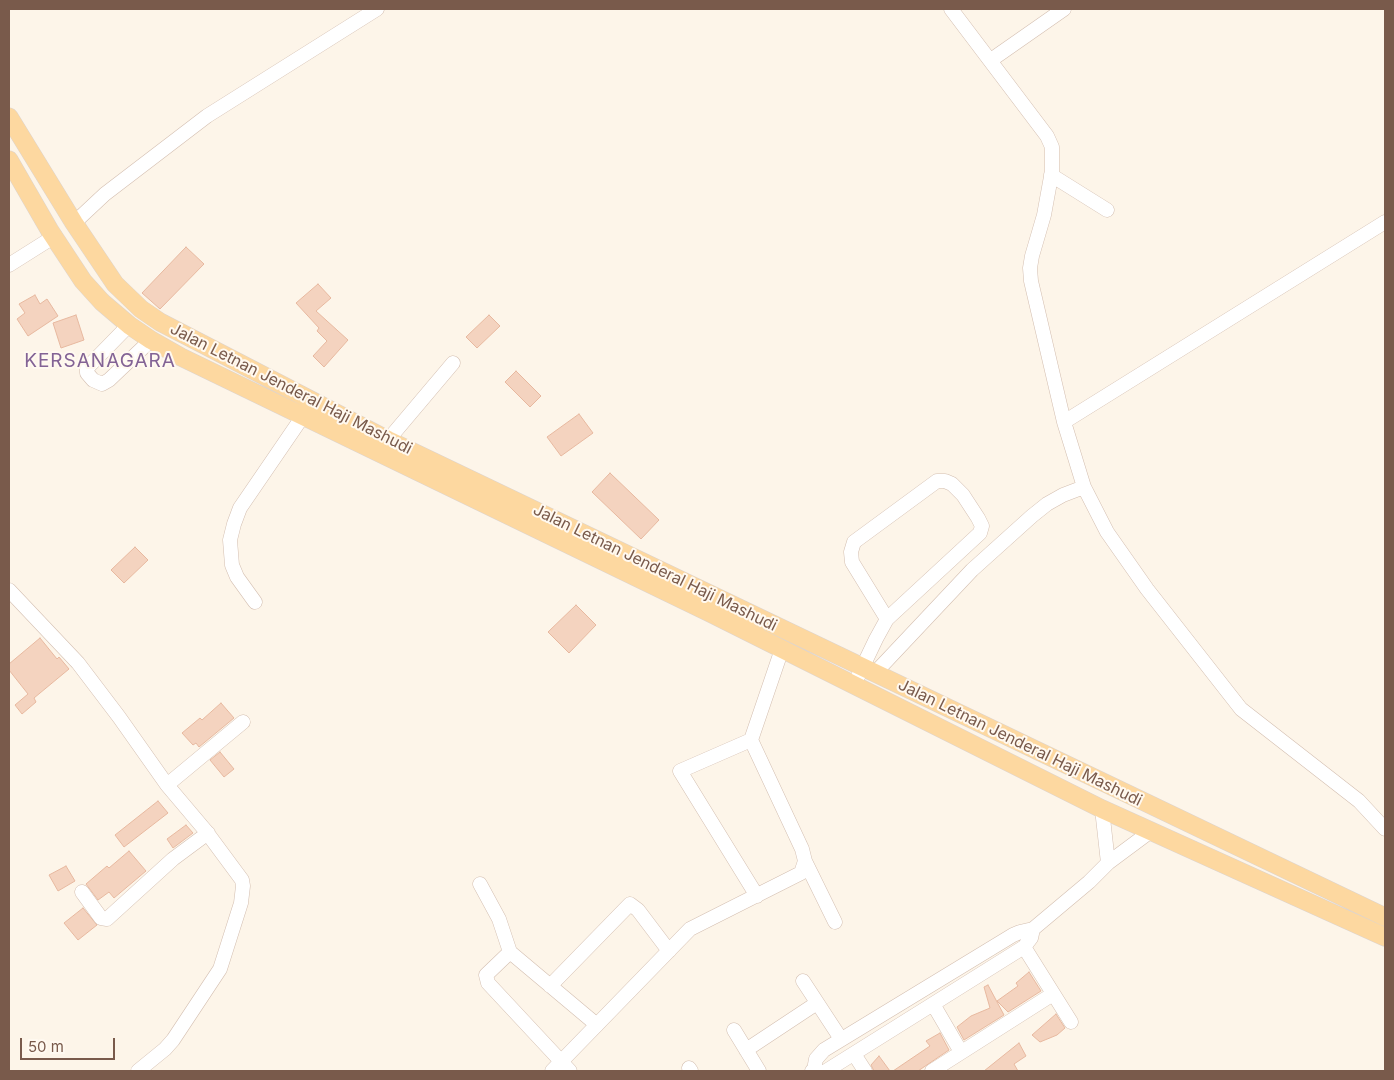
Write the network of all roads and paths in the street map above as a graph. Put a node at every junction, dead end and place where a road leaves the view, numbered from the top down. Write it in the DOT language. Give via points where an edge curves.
graph roads {
  1 [pos="377,9"];
  2 [pos="952,9"];
  3 [pos="1064,9"];
  4 [pos="991,60"];
  5 [pos="9,117"];
  6 [pos="9,160"];
  7 [pos="1051,175"];
  8 [pos="1107,210"];
  9 [pos="1385,222"];
  10 [pos="74,223"];
  11 [pos="55,236"];
  12 [pos="9,264"];
  13 [pos="129,325"];
  14 [pos="188,338"];
  15 [pos="151,340"];
  16 [pos="180,357"];
  17 [pos="453,363"];
  18 [pos="303,416"];
  19 [pos="1064,422"];
  20 [pos="388,440"];
  21 [pos="1084,487"];
  22 [pos="9,590"];
  23 [pos="255,602"];
  24 [pos="887,619"];
  25 [pos="782,649"];
  26 [pos="869,670"];
  27 [pos="854,685"];
  28 [pos="243,722"];
  29 [pos="751,740"];
  30 [pos="167,785"];
  31 [pos="1102,809"];
  32 [pos="1385,829"];
  33 [pos="1150,831"];
  34 [pos="208,833"];
  35 [pos="805,861"];
  36 [pos="1108,863"];
  37 [pos="480,884"];
  38 [pos="82,892"];
  39 [pos="757,896"];
  40 [pos="1385,917"];
  41 [pos="835,922"];
  42 [pos="1033,929"];
  43 [pos="1385,937"];
  44 [pos="1024,947"];
  45 [pos="669,951"];
  46 [pos="510,952"];
  47 [pos="803,981"];
  48 [pos="550,986"];
  49 [pos="1053,994"];
  50 [pos="817,1003"];
  51 [pos="933,1004"];
  52 [pos="1071,1022"];
  53 [pos="597,1025"];
  54 [pos="734,1030"];
  55 [pos="841,1039"];
  56 [pos="746,1050"];
  57 [pos="961,1052"];
  58 [pos="854,1054"];
  59 [pos="560,1068"];
  60 [pos="138,1071"];
  61 [pos="759,1071"];
  62 [pos="817,1071"];
  63 [pos="865,1071"];
  64 [pos="932,1071"];
  1 -- 10 [label="street" via="207,116 105,194"];
  2 -- 4 [label="street"];
  3 -- 4 [label="street"];
  4 -- 7 [label="street" via="1047,136 1052,147"];
  5 -- 10 [label="main road, Jalan Letnan Jenderal Haji Mashudi"];
  6 -- 11 [label="main road, Jalan Letnan Jenderal Haji Mashudi"];
  7 -- 8 [label="street"];
  7 -- 19 [label="street" via="1030,268"];
  9 -- 19 [label="street"];
  10 -- 14 [label="main road, Jalan Letnan Jenderal Haji Mashudi" via="116,284 141,309"];
  11 -- 12 [label="street"];
  11 -- 13 [label="main road, Jalan Letnan Jenderal Haji Mashudi" via="83,281"];
  13 -- 15 [label="main road, Jalan Letnan Jenderal Haji Mashudi"];
  13 -- 15 [label="street" via="87,368 93,380 102,384 109,380"];
  14 -- 16 [label="main road"];
  14 -- 20 [label="main road, Jalan Letnan Jenderal Haji Mashudi"];
  15 -- 16 [label="main road, Jalan Letnan Jenderal Haji Mashudi"];
  16 -- 18 [label="main road, Jalan Letnan Jenderal Haji Mashudi"];
  17 -- 20 [label="street"];
  18 -- 23 [label="street" via="240,508 234,524 230,540 232,565"];
  18 -- 25 [label="main road, Jalan Letnan Jenderal Haji Mashudi"];
  19 -- 21 [label="street"];
  20 -- 26 [label="main road, Jalan Letnan Jenderal Haji Mashudi"];
  21 -- 26 [label="street" via="1063,495 1032,516"];
  21 -- 32 [label="street" via="1107,532 1147,589 1241,709 1359,801"];
  22 -- 30 [label="street" via="78,663"];
  24 -- 24 [label="street" via="980,533 982,526 978,518 963,494 952,484 937,481 854,542 852,562"];
  24 -- 26 [label="street" via="876,639"];
  25 -- 27 [label="main road, Jalan Letnan Jenderal Haji Mashudi"];
  25 -- 29 [label="street"];
  26 -- 27 [label="street"];
  26 -- 40 [label="main road, Jalan Letnan Jenderal Haji Mashudi"];
  27 -- 31 [label="main road, Jalan Letnan Jenderal Haji Mashudi"];
  28 -- 30 [label="street"];
  29 -- 35 [label="street"];
  29 -- 39 [label="street" via="680,771"];
  30 -- 34 [label="street"];
  31 -- 33 [label="main road, Jalan Letnan Jenderal Haji Mashudi"];
  31 -- 36 [label="street"];
  33 -- 36 [label="street"];
  33 -- 43 [label="main road, Jalan Letnan Jenderal Haji Mashudi"];
  34 -- 38 [label="street" via="107,919 101,918"];
  34 -- 60 [label="street" via="242,880 241,903 220,969 173,1040"];
  35 -- 39 [label="street" via="802,874"];
  35 -- 41 [label="street"];
  36 -- 42 [label="street"];
  37 -- 46 [label="street" via="499,919"];
  39 -- 45 [label="street" via="690,929"];
  42 -- 44 [label="street"];
  42 -- 55 [label="street" via="1013,935"];
  44 -- 49 [label="street"];
  44 -- 51 [label="street"];
  45 -- 48 [label="street" via="630,904"];
  45 -- 53 [label="street"];
  46 -- 48 [label="street"];
  46 -- 59 [label="street" via="486,975 488,983"];
  47 -- 50 [label="street"];
  48 -- 53 [label="street"];
  49 -- 52 [label="street"];
  49 -- 57 [label="street"];
  50 -- 55 [label="street"];
  50 -- 56 [label="street"];
  51 -- 57 [label="street"];
  51 -- 58 [label="street"];
  53 -- 59 [label="street"];
  54 -- 56 [label="street"];
  55 -- 62 [label="street" via="818,1055"];
  56 -- 61 [label="street"];
  57 -- 64 [label="street"];
  58 -- 62 [label="street"];
  58 -- 63 [label="street"];
}
